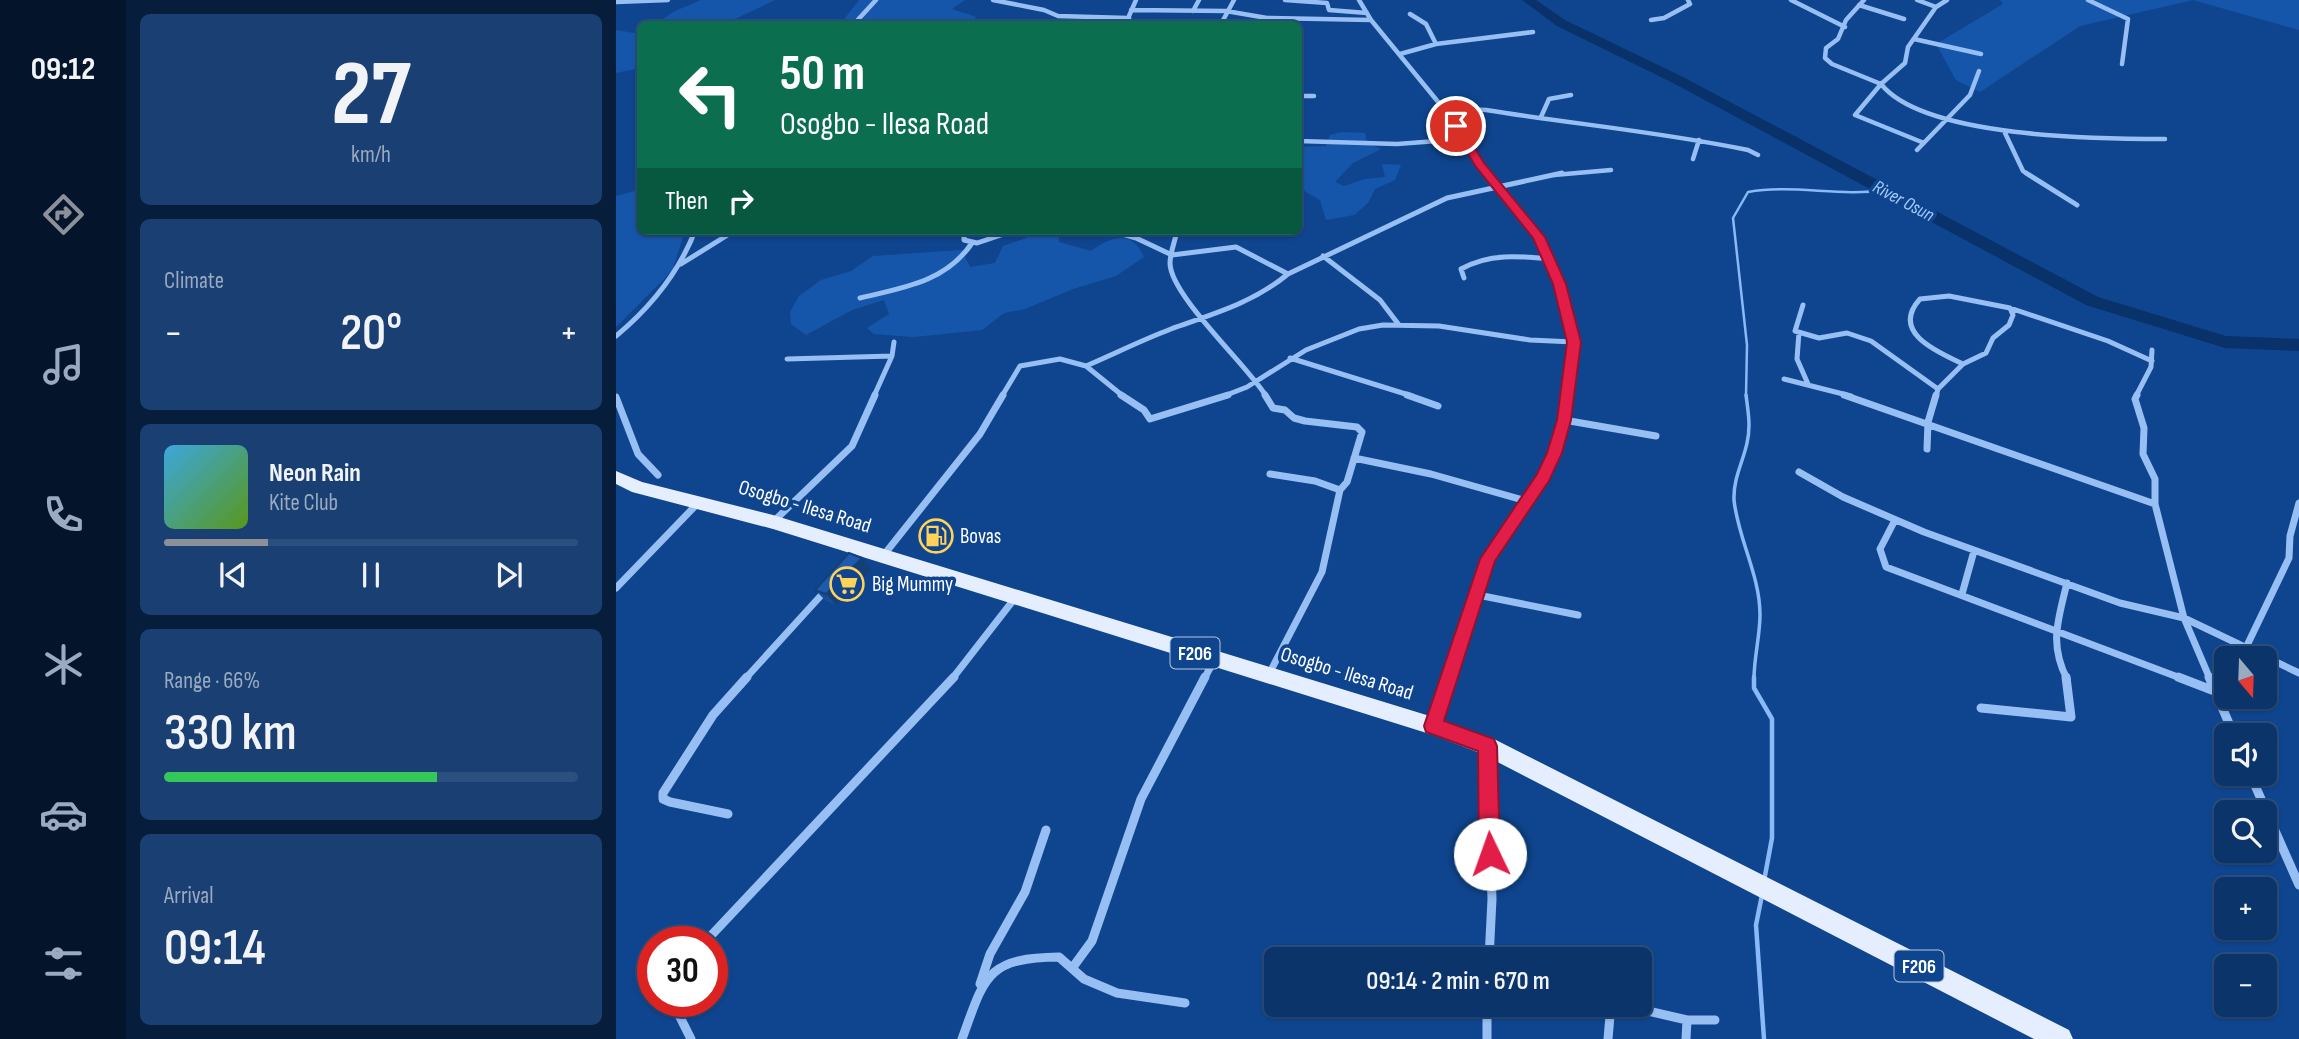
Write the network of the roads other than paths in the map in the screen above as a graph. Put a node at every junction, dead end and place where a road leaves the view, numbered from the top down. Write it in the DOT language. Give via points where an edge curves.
graph roads {
  1 [pos="668,0"];
  2 [pos="876,0"];
  3 [pos="993,0"];
  4 [pos="1136,0"];
  5 [pos="1199,0"];
  6 [pos="1234,0"];
  7 [pos="1285,0"];
  8 [pos="1359,0"];
  9 [pos="1688,0"];
  10 [pos="1791,0"];
  11 [pos="1864,0"];
  12 [pos="1916,0"];
  13 [pos="1947,0"];
  14 [pos="2088,0"];
  15 [pos="616,2"];
  16 [pos="1859,5"];
  17 [pos="1936,7"];
  18 [pos="1131,10"];
  19 [pos="1193,11"];
  20 [pos="1226,11"];
  21 [pos="1367,13"];
  22 [pos="1410,14"];
  23 [pos="1128,18"];
  24 [pos="1290,18"];
  25 [pos="1904,19"];
  26 [pos="1371,20"];
  27 [pos="1651,20"];
  28 [pos="858,21"];
  29 [pos="1128,21"];
  30 [pos="1222,21"];
  31 [pos="1290,21"];
  32 [pos="1845,27"];
  33 [pos="1533,32"];
  34 [pos="1914,39"];
  35 [pos="1437,44"];
  36 [pos="1400,54"];
  37 [pos="1981,54"];
  38 [pos="2122,64"];
  39 [pos="1979,71"];
  40 [pos="1881,84"];
  41 [pos="1571,95"];
  42 [pos="1302,96"];
  43 [pos="1314,96"];
  44 [pos="1448,114"];
  45 [pos="1541,117"];
  46 [pos="1946,118"];
  47 [pos="2005,133"];
  48 [pos="1464,139"];
  49 [pos="2165,139"];
  50 [pos="1699,140"];
  51 [pos="1302,141"];
  52 [pos="1924,144"];
  53 [pos="1917,150"];
  54 [pos="1758,155"];
  55 [pos="1693,159"];
  56 [pos="1611,170"];
  57 [pos="1500,187"];
  58 [pos="2077,205"];
  59 [pos="693,235"];
  60 [pos="728,235"];
  61 [pos="964,235"];
  62 [pos="999,235"];
  63 [pos="1126,235"];
  64 [pos="1176,235"];
  65 [pos="972,243"];
  66 [pos="1172,255"];
  67 [pos="1323,257"];
  68 [pos="1550,259"];
  69 [pos="681,264"];
  70 [pos="1288,274"];
  71 [pos="1464,278"];
  72 [pos="860,298"];
  73 [pos="1802,305"];
  74 [pos="2010,308"];
  75 [pos="1202,318"];
  76 [pos="1399,325"];
  77 [pos="1799,332"];
  78 [pos="616,336"];
  79 [pos="894,342"];
  80 [pos="1574,342"];
  81 [pos="2152,350"];
  82 [pos="892,356"];
  83 [pos="1289,358"];
  84 [pos="787,359"];
  85 [pos="2152,361"];
  86 [pos="1963,364"];
  87 [pos="1086,366"];
  88 [pos="1784,379"];
  89 [pos="1256,380"];
  90 [pos="1808,384"];
  91 [pos="1247,387"];
  92 [pos="1938,389"];
  93 [pos="1261,391"];
  94 [pos="616,397"];
  95 [pos="1438,406"];
  96 [pos="1564,420"];
  97 [pos="1928,422"];
  98 [pos="1656,436"];
  99 [pos="1927,449"];
  100 [pos="1354,458"];
  101 [pos="1799,472"];
  102 [pos="1270,474"];
  103 [pos="658,475"];
  104 [pos="616,477"];
  105 [pos="1340,490"];
  106 [pos="1526,501"];
  107 [pos="698,503"];
  108 [pos="2299,503"];
  109 [pos="2155,505"];
  110 [pos="1895,520"];
  111 [pos="773,522"];
  112 [pos="1974,551"];
  113 [pos="883,556"];
  114 [pos="2067,583"];
  115 [pos="830,585"];
  116 [pos="616,588"];
  117 [pos="1962,594"];
  118 [pos="1478,595"];
  119 [pos="1014,598"];
  120 [pos="1578,615"];
  121 [pos="2184,618"];
  122 [pos="2055,632"];
  123 [pos="2241,646"];
  124 [pos="2248,646"];
  125 [pos="1215,659"];
  126 [pos="2277,663"];
  127 [pos="2299,673"];
  128 [pos="1267,676"];
  129 [pos="2214,685"];
  130 [pos="2214,691"];
  131 [pos="1982,708"];
  132 [pos="1433,726"];
  133 [pos="1487,746"];
  134 [pos="2255,786"];
  135 [pos="728,814"];
  136 [pos="1046,830"];
  137 [pos="2299,885"];
  138 [pos="720,926"];
  139 [pos="1490,947"];
  140 [pos="1073,967"];
  141 [pos="978,995"];
  142 [pos="1185,1003"];
  143 [pos="1652,1012"];
  144 [pos="679,1017"];
  145 [pos="1487,1017"];
  146 [pos="1610,1017"];
  147 [pos="1687,1020"];
  148 [pos="1714,1020"];
  149 [pos="691,1039"];
  150 [pos="961,1039"];
  151 [pos="1487,1039"];
  152 [pos="1608,1039"];
  153 [pos="1686,1039"];
  154 [pos="2060,1039"];
  1 -- 15 [label="street"];
  2 -- 28 [label="street"];
  3 -- 23 [label="street" via="1058,16"];
  4 -- 18 [label="street"];
  5 -- 19 [label="street"];
  6 -- 20 [label="street"];
  7 -- 21 [label="street" via="1327,3 1329,10"];
  8 -- 21 [label="street"];
  9 -- 27 [label="street" via="1690,4 1670,15"];
  10 -- 32 [label="street"];
  11 -- 16 [label="street"];
  12 -- 17 [label="street"];
  13 -- 17 [label="street"];
  14 -- 38 [label="street" via="2128,19"];
  16 -- 25 [label="street"];
  16 -- 32 [label="street"];
  17 -- 34 [label="street"];
  18 -- 19 [label="street"];
  18 -- 23 [label="street"];
  19 -- 20 [label="street"];
  20 -- 24 [label="street"];
  20 -- 30 [label="street"];
  21 -- 26 [label="street"];
  22 -- 35 [label="street" via="1426,24"];
  23 -- 29 [label="street"];
  24 -- 26 [label="street"];
  24 -- 31 [label="street"];
  26 -- 36 [label="street"];
  32 -- 40 [label="street" via="1839,39 1826,48 1825,58"];
  33 -- 35 [label="street"];
  34 -- 37 [label="street"];
  34 -- 40 [label="street" via="1905,63"];
  35 -- 36 [label="street"];
  36 -- 44 [label="street"];
  39 -- 46 [label="street" via="1970,95"];
  40 -- 46 [label="street" via="1905,103"];
  40 -- 52 [label="street" via="1855,116"];
  41 -- 45 [label="street" via="1549,99"];
  42 -- 43 [label="street"];
  44 -- 45 [label="street" via="1471,109"];
  44 -- 48 [label="street"];
  45 -- 50 [label="street"];
  46 -- 47 [label="street"];
  46 -- 52 [label="street"];
  47 -- 49 [label="street"];
  47 -- 58 [label="street" via="2023,171"];
  48 -- 51 [label="street" via="1397,144"];
  48 -- 57 [label="street"];
  50 -- 54 [label="street"];
  50 -- 55 [label="street"];
  52 -- 53 [label="street"];
  56 -- 57 [label="street" via="1566,172"];
  57 -- 67 [label="street" via="1447,198"];
  57 -- 68 [label="street"];
  59 -- 69 [label="street"];
  60 -- 69 [label="street"];
  61 -- 65 [label="street" via="964,240"];
  62 -- 65 [label="street"];
  63 -- 66 [label="street"];
  64 -- 66 [label="street"];
  65 -- 72 [label="street" via="947,271"];
  66 -- 70 [label="street" via="1236,247"];
  66 -- 75 [label="street" via="1175,279"];
  67 -- 70 [label="street"];
  67 -- 76 [label="street" via="1380,300"];
  68 -- 71 [label="street" via="1514,256 1480,261 1461,269"];
  68 -- 80 [label="street"];
  69 -- 78 [label="street"];
  70 -- 75 [label="street" via="1259,295"];
  73 -- 77 [label="street" via="1794,329"];
  74 -- 85 [label="street"];
  74 -- 86 [label="street" via="2009,325 1993,338 1986,352"];
  74 -- 86 [label="street" via="1959,297 1928,297 1916,302 1911,324 1915,338"];
  75 -- 87 [label="street"];
  75 -- 89 [label="street"];
  76 -- 80 [label="street"];
  76 -- 83 [label="street" via="1359,329"];
  77 -- 90 [label="street" via="1796,362"];
  77 -- 92 [label="street" via="1819,338 1847,333 1871,341"];
  79 -- 82 [label="street"];
  80 -- 96 [label="street"];
  81 -- 85 [label="street"];
  82 -- 84 [label="street"];
  82 -- 111 [label="street" via="852,446"];
  83 -- 89 [label="street"];
  83 -- 95 [label="street"];
  85 -- 109 [label="street" via="2135,399 2144,428 2143,454 2155,480"];
  86 -- 92 [label="street"];
  87 -- 91 [label="street" via="1150,419"];
  87 -- 113 [label="street" via="1060,359 1020,366 980,434"];
  88 -- 90 [label="street"];
  89 -- 91 [label="street"];
  89 -- 93 [label="street"];
  90 -- 97 [label="street"];
  91 -- 93 [label="street"];
  92 -- 97 [label="street"];
  93 -- 100 [label="street" via="1273,408 1294,418 1361,429"];
  94 -- 103 [label="street" via="638,454"];
  96 -- 98 [label="street"];
  96 -- 106 [label="street" via="1555,453"];
  97 -- 99 [label="street"];
  97 -- 109 [label="street"];
  100 -- 105 [label="street"];
  100 -- 106 [label="street"];
  101 -- 110 [label="street"];
  102 -- 105 [label="street" via="1319,480"];
  104 -- 107 [label="main road, Osogbo - Ilesa Road / F206"];
  105 -- 128 [label="street" via="1322,572"];
  106 -- 118 [label="street" via="1488,559"];
  107 -- 111 [label="main road, Osogbo - Ilesa Road / F206"];
  107 -- 116 [label="street"];
  108 -- 124 [label="street" via="2289,558"];
  109 -- 121 [label="street"];
  110 -- 112 [label="street"];
  110 -- 117 [label="street" via="1880,549 1882,563"];
  111 -- 113 [label="main road, Osogbo - Ilesa Road / F206" via="859,555"];
  112 -- 114 [label="street"];
  112 -- 117 [label="street"];
  113 -- 119 [label="main road, Osogbo - Ilesa Road / F206"];
  114 -- 121 [label="street" via="2120,603"];
  114 -- 122 [label="street"];
  115 -- 135 [label="street" via="713,715 663,793 663,799 670,802"];
  117 -- 122 [label="street"];
  118 -- 120 [label="street"];
  118 -- 132 [label="street"];
  119 -- 125 [label="main road, Osogbo - Ilesa Road / F206"];
  119 -- 138 [label="street" via="950,682"];
  121 -- 123 [label="street"];
  121 -- 129 [label="street"];
  122 -- 130 [label="street"];
  122 -- 131 [label="street" via="2071,717"];
  125 -- 128 [label="main road, Osogbo - Ilesa Road / F206"];
  125 -- 140 [label="street" via="1142,799 1092,941"];
  126 -- 127 [label="street"];
  128 -- 132 [label="main road, Osogbo - Ilesa Road / F206"];
  132 -- 133 [label="main road, Osogbo - Ilesa Road / F206"];
  133 -- 139 [label="street"];
  133 -- 154 [label="main road, Osogbo - Ilesa Road / F206"];
  134 -- 137 [label="street"];
  136 -- 141 [label="street" via="1016,910 984,962"];
  140 -- 141 [label="street" via="1059,957 1006,961 989,972"];
  140 -- 142 [label="street" via="1084,979 1117,993"];
  141 -- 150 [label="street"];
  143 -- 147 [label="street"];
  144 -- 149 [label="street"];
  145 -- 151 [label="street"];
  146 -- 152 [label="street"];
  147 -- 148 [label="street"];
  147 -- 153 [label="street"];
}
